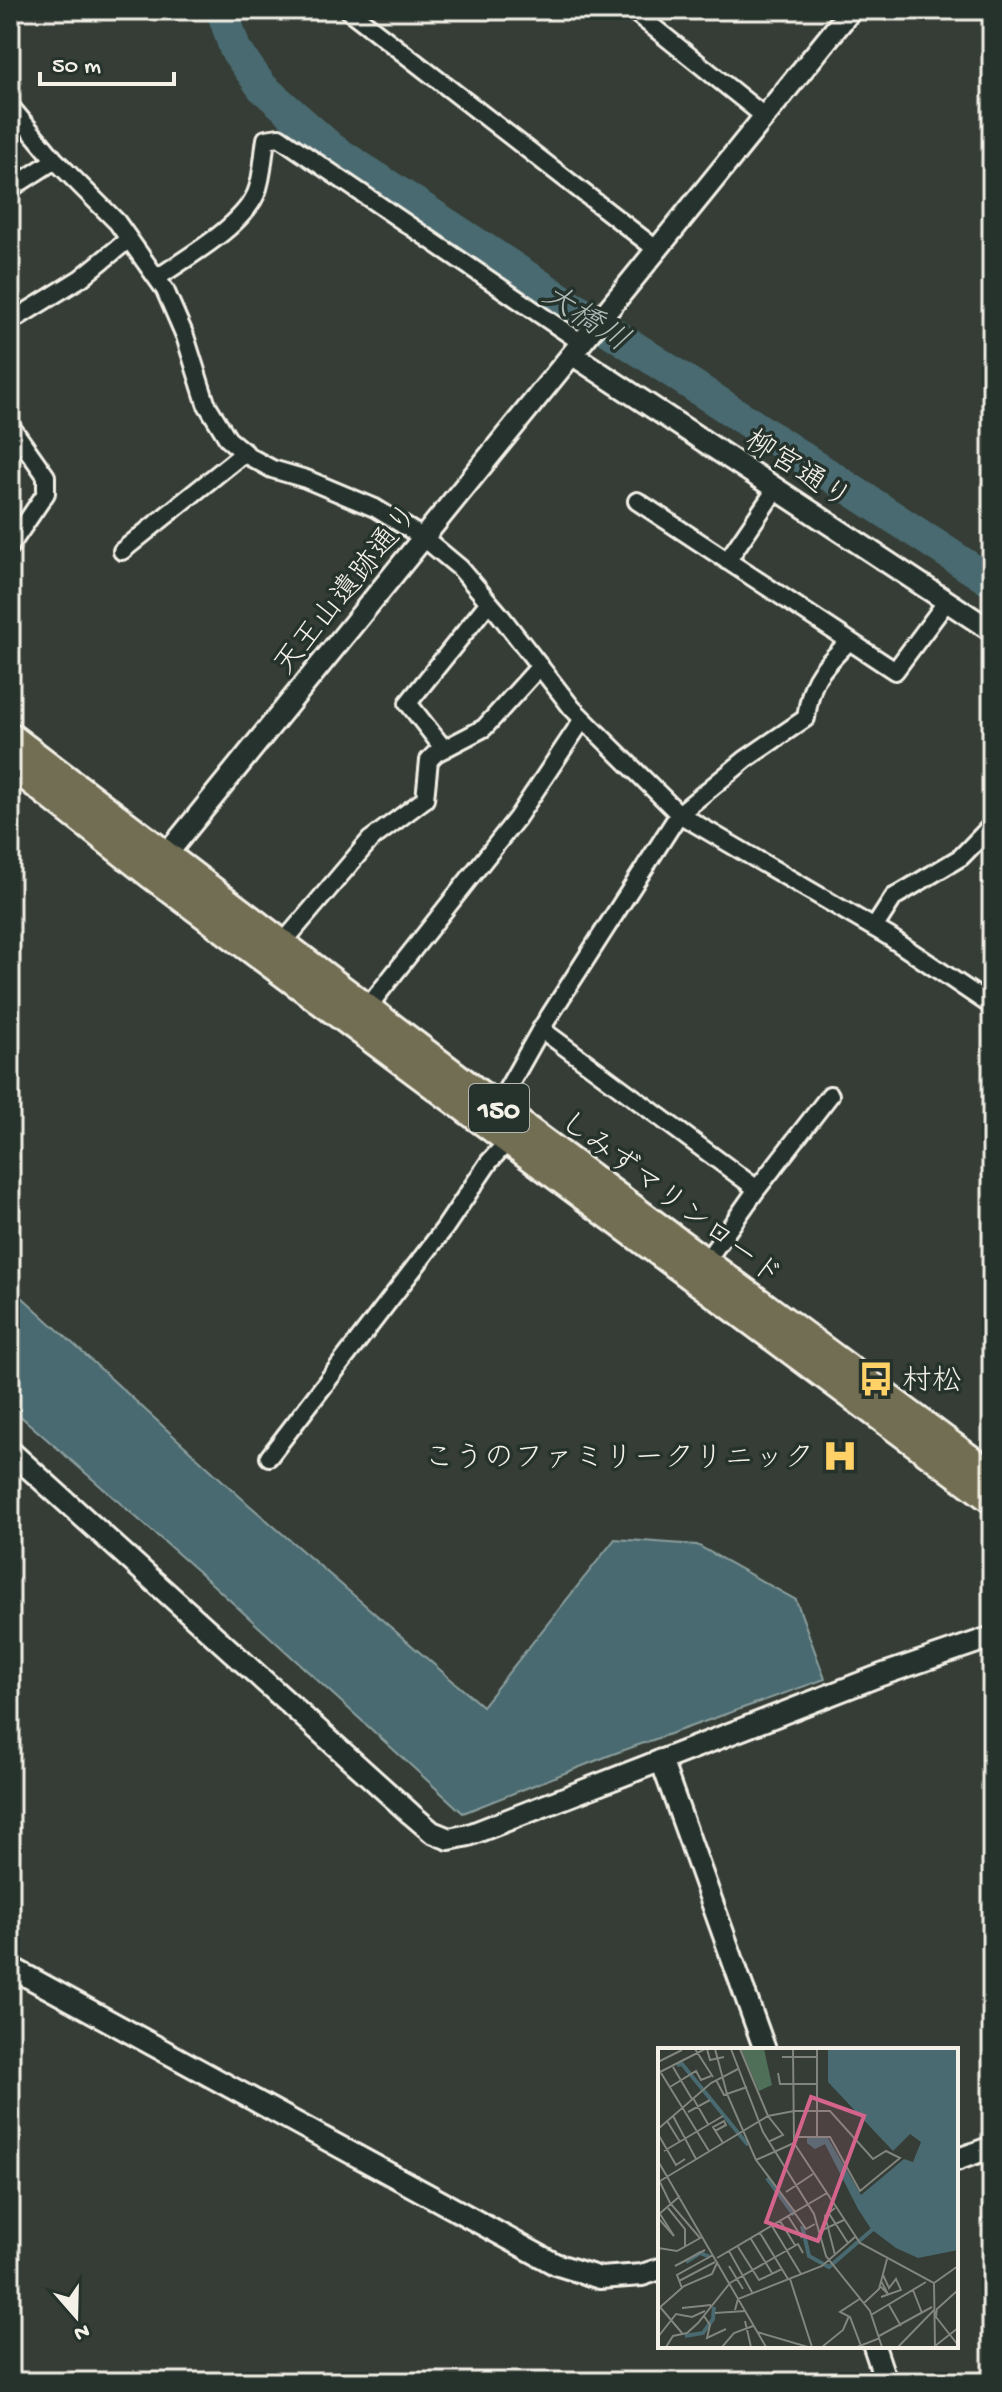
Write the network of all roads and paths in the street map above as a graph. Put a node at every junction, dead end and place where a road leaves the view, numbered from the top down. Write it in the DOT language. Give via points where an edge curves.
graph roads {
  1 [pos="348,10"];
  2 [pos="632,10"];
  3 [pos="851,10"];
  4 [pos="10,106"];
  5 [pos="764,116"];
  6 [pos="55,160"];
  7 [pos="10,189"];
  8 [pos="129,239"];
  9 [pos="656,249"];
  10 [pos="157,278"];
  11 [pos="10,322"];
  12 [pos="580,346"];
  13 [pos="10,425"];
  14 [pos="245,452"];
  15 [pos="776,489"];
  16 [pos="637,501"];
  17 [pos="424,538"];
  18 [pos="10,546"];
  19 [pos="122,551"];
  20 [pos="727,561"];
  21 [pos="947,601"];
  22 [pos="489,602"];
  23 [pos="992,631"];
  24 [pos="849,641"];
  25 [pos="540,666"];
  26 [pos="583,719"];
  27 [pos="10,736"];
  28 [pos="444,749"];
  29 [pos="10,764"];
  30 [pos="679,814"];
  31 [pos="992,825"];
  32 [pos="158,865"];
  33 [pos="874,928"];
  34 [pos="282,944"];
  35 [pos="992,1006"];
  36 [pos="367,1008"];
  37 [pos="541,1029"];
  38 [pos="830,1095"];
  39 [pos="497,1107"];
  40 [pos="508,1141"];
  41 [pos="757,1189"];
  42 [pos="700,1270"];
  43 [pos="10,1451"];
  44 [pos="269,1457"];
  45 [pos="992,1475"];
  46 [pos="992,1500"];
  47 [pos="992,1637"];
  48 [pos="661,1760"];
  49 [pos="10,1967"];
  50 [pos="764,2048"];
  51 [pos="992,2147"];
  52 [pos="958,2159"];
  53 [pos="658,2270"];
  54 [pos="875,2348"];
  55 [pos="886,2382"];
  1 -- 9 [label="street"];
  2 -- 5 [label="street"];
  3 -- 5 [label="street"];
  4 -- 6 [label="street"];
  5 -- 9 [label="street"];
  6 -- 7 [label="street"];
  6 -- 8 [label="street"];
  8 -- 10 [label="street"];
  8 -- 11 [label="street" via="81,278"];
  9 -- 12 [label="street, 天王山遺跡通り"];
  10 -- 12 [label="street" via="246,209 261,177 266,139 279,137"];
  10 -- 14 [label="street" via="185,336 206,403 228,439"];
  12 -- 15 [label="street, 柳宮通り"];
  12 -- 17 [label="street, 天王山遺跡通り"];
  13 -- 18 [label="street" via="46,476 46,493"];
  14 -- 17 [label="street" via="272,469 375,508"];
  14 -- 19 [label="street"];
  15 -- 20 [label="street"];
  15 -- 21 [label="street, 柳宮通り"];
  16 -- 20 [label="street"];
  17 -- 22 [label="street"];
  17 -- 32 [label="street, 天王山遺跡通り"];
  20 -- 24 [label="street"];
  21 -- 23 [label="street, 柳宮通り"];
  21 -- 24 [label="street" via="895,671"];
  22 -- 25 [label="street"];
  22 -- 28 [label="street" via="408,703"];
  24 -- 30 [label="street" via="817,674 806,718"];
  25 -- 26 [label="street"];
  25 -- 28 [label="street" via="484,728"];
  26 -- 30 [label="street"];
  26 -- 36 [label="street" via="517,818"];
  27 -- 32 [label="highway, しみずマリンロード / 150"];
  28 -- 34 [label="street" via="429,760 425,799 370,840"];
  29 -- 32 [label="highway, しみずマリンロード / 150"];
  30 -- 33 [label="street"];
  30 -- 37 [label="street"];
  31 -- 33 [label="street" via="961,857 894,897"];
  32 -- 34 [label="highway, しみずマリンロード / 150"];
  32 -- 40 [label="highway, しみずマリンロード / 150"];
  33 -- 35 [label="street"];
  34 -- 36 [label="highway, しみずマリンロード / 150"];
  36 -- 39 [label="highway, しみずマリンロード / 150"];
  37 -- 39 [label="street"];
  37 -- 41 [label="street"];
  38 -- 41 [label="street"];
  39 -- 42 [label="highway, しみずマリンロード / 150"];
  40 -- 42 [label="highway, しみずマリンロード / 150"];
  40 -- 44 [label="street"];
  41 -- 42 [label="street"];
  42 -- 45 [label="highway, しみずマリンロード / 150"];
  42 -- 46 [label="highway, しみずマリンロード / 150"];
  43 -- 48 [label="street" via="432,1832 449,1839 469,1835"];
  47 -- 48 [label="street"];
  48 -- 50 [label="street"];
  49 -- 53 [label="street" via="555,2264 600,2278"];
  51 -- 52 [label="street"];
  54 -- 55 [label="street"];
}
